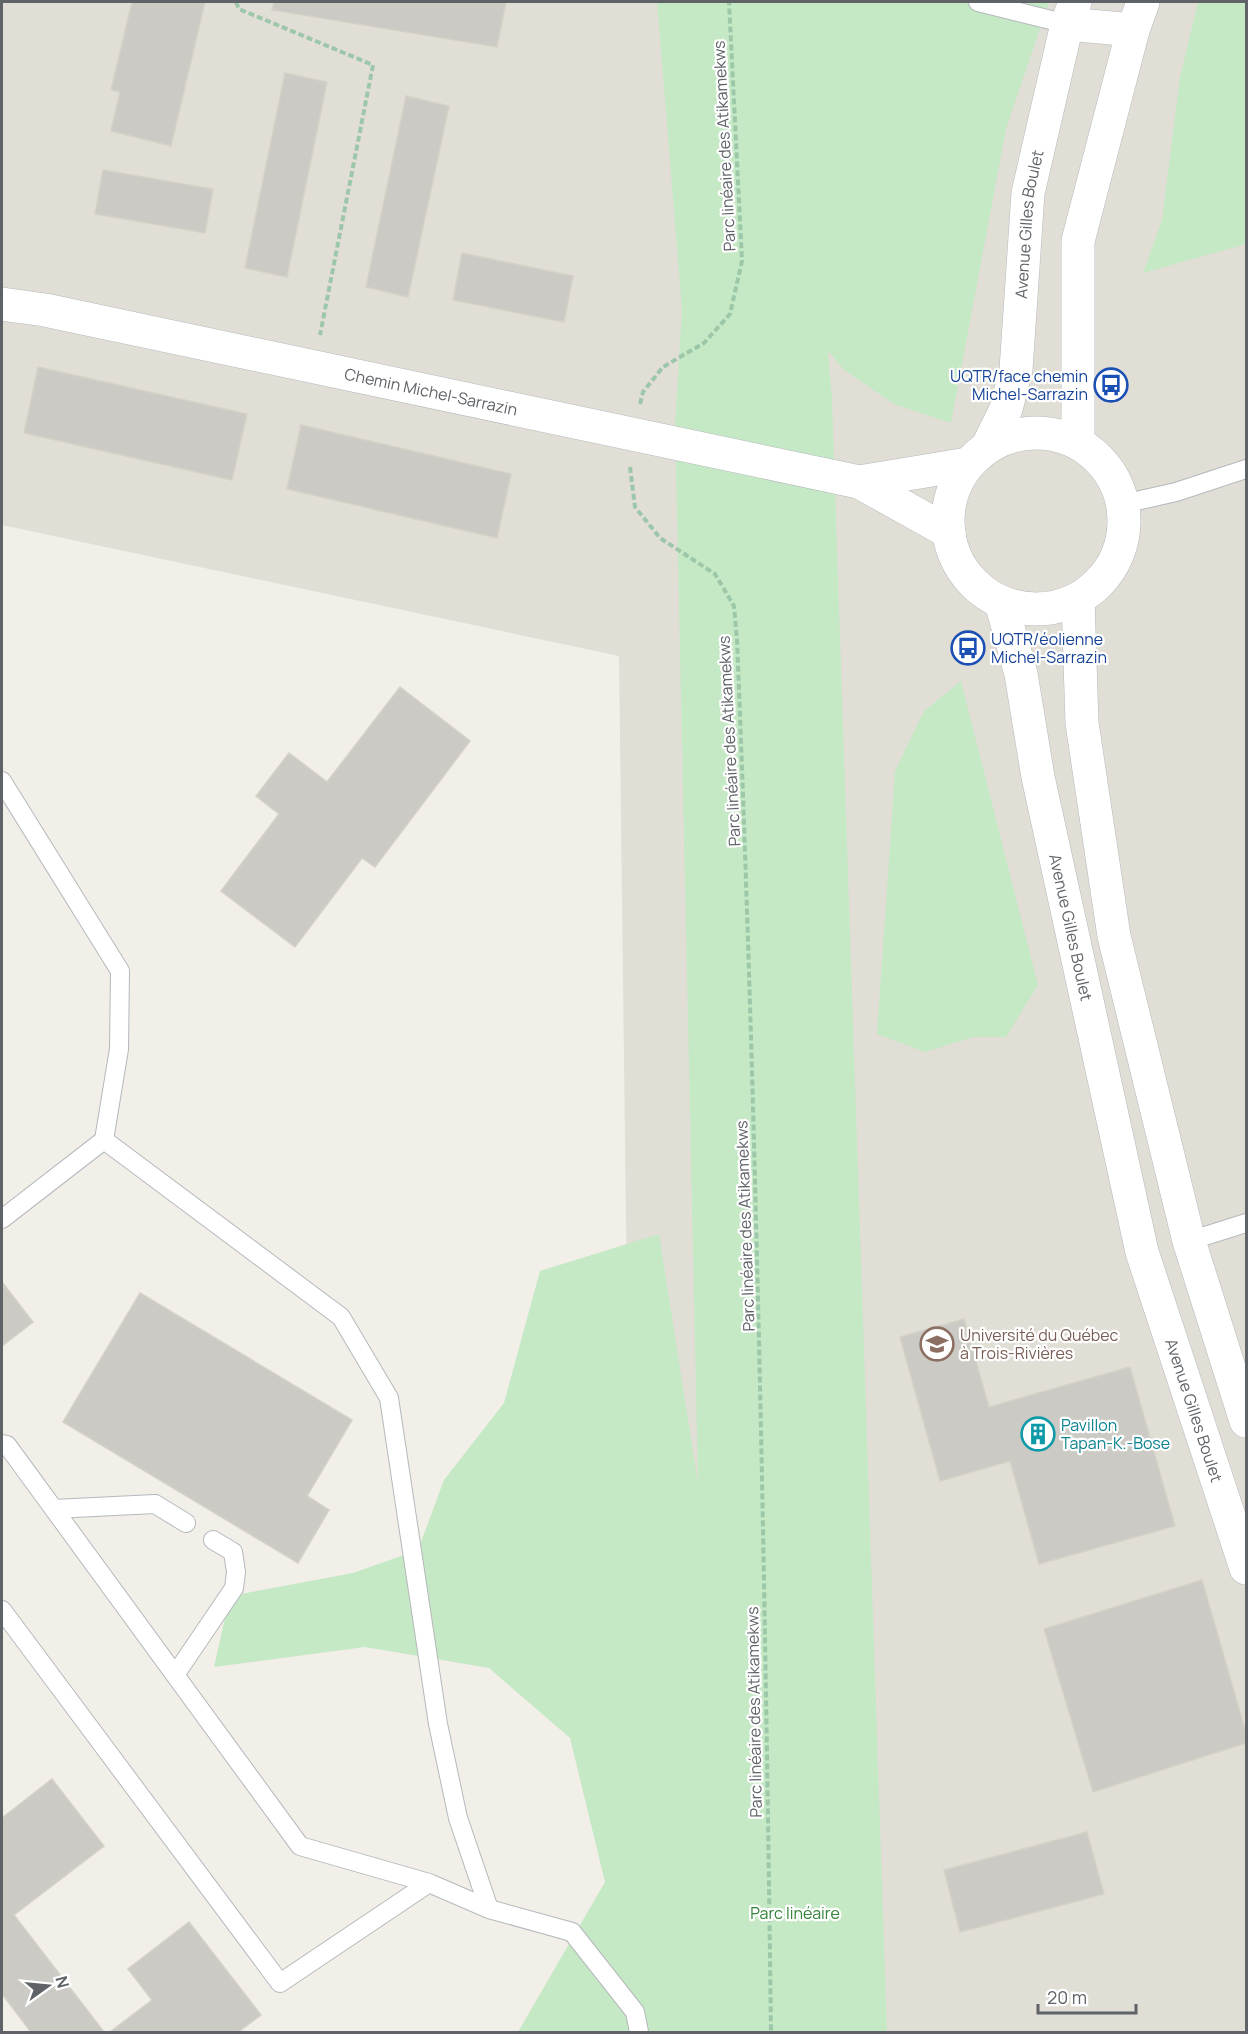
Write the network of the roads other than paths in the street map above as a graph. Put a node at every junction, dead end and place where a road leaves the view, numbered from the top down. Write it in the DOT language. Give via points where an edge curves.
graph roads {
  1 [pos="978,2"];
  2 [pos="1071,13"];
  3 [pos="1138,16"];
  4 [pos="2,304"];
  5 [pos="1078,442"];
  6 [pos="978,455"];
  7 [pos="1246,469"];
  8 [pos="859,482"];
  9 [pos="1124,504"];
  10 [pos="950,532"];
  11 [pos="1078,599"];
  12 [pos="1001,602"];
  13 [pos="2,782"];
  14 [pos="104,1140"];
  15 [pos="2,1219"];
  16 [pos="1246,1223"];
  17 [pos="1189,1241"];
  18 [pos="1143,1252"];
  19 [pos="1246,1421"];
  20 [pos="2,1444"];
  21 [pos="54,1509"];
  22 [pos="186,1523"];
  23 [pos="213,1540"];
  24 [pos="1246,1568"];
  25 [pos="2,1610"];
  26 [pos="175,1675"];
  27 [pos="429,1884"];
  28 [pos="489,1909"];
  29 [pos="639,2032"];
  1 -- 2 [label="lane"];
  2 -- 3 [label="street"];
  2 -- 6 [label="street, Avenue Gilles Boulet" via="1028,193 1016,370 1006,409"];
  3 -- 5 [label="street" via="1078,241"];
  4 -- 8 [label="street, Chemin Michel-Sarrazin"];
  5 -- 6 [label="street, Avenue Gilles Boulet" via="1056,434 1032,432 1009,436"];
  5 -- 9 [label="street, Avenue Gilles Boulet" via="1099,458 1115,479"];
  6 -- 8 [label="street, Chemin Michel-Sarrazin"];
  6 -- 10 [label="street, Avenue Gilles Boulet" via="954,488 948,514"];
  7 -- 9 [label="lane"];
  8 -- 10 [label="street, Chemin Michel-Sarrazin"];
  9 -- 11 [label="street, Avenue Gilles Boulet" via="1124,532 1116,559 1100,582"];
  10 -- 12 [label="street, Avenue Gilles Boulet" via="960,566 978,587"];
  11 -- 12 [label="street, Avenue Gilles Boulet" via="1053,608 1026,609"];
  11 -- 17 [label="street" via="1082,723 1114,936"];
  12 -- 18 [label="street, Avenue Gilles Boulet" via="1020,674 1038,777"];
  13 -- 14 [label="lane" via="120,971 119,1049"];
  14 -- 15 [label="lane"];
  14 -- 28 [label="lane" via="341,1317 389,1398 438,1724 458,1818"];
  16 -- 17 [label="lane"];
  17 -- 18 [label="street"];
  17 -- 19 [label="street"];
  18 -- 24 [label="street, Avenue Gilles Boulet"];
  20 -- 21 [label="lane" via="7,1445"];
  21 -- 22 [label="lane" via="155,1504"];
  21 -- 26 [label="lane"];
  23 -- 26 [label="lane" via="233,1552 234,1588"];
  25 -- 27 [label="lane" via="280,1983"];
  26 -- 27 [label="lane" via="300,1846"];
  27 -- 28 [label="lane"];
  28 -- 29 [label="lane" via="572,1932 635,2012"];
}
